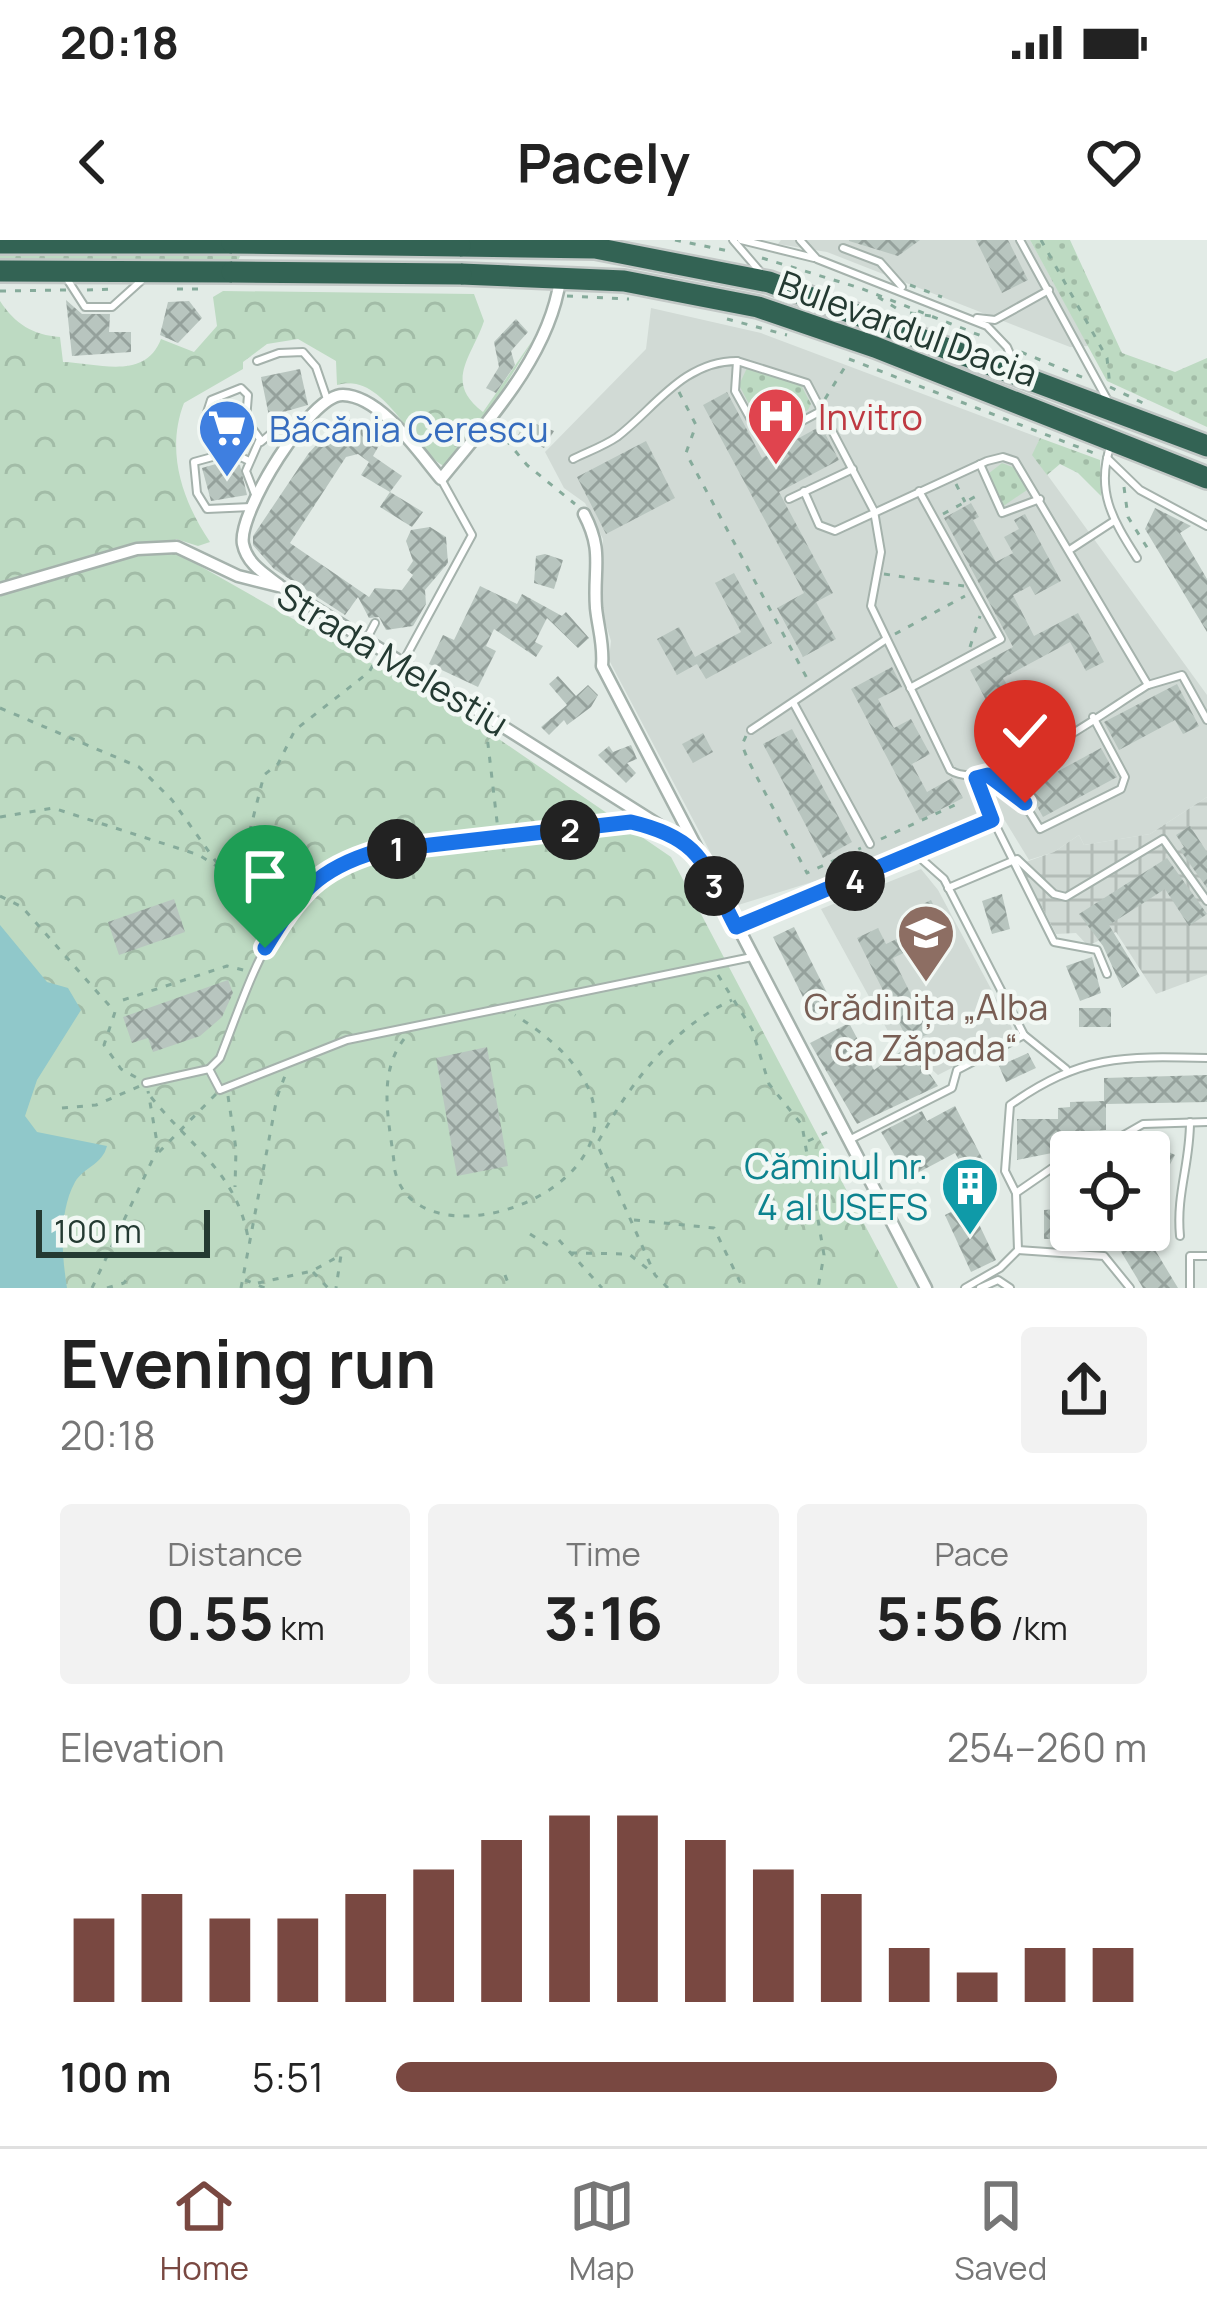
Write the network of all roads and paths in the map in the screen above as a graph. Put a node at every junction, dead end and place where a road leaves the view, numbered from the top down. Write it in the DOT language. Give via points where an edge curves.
graph roads {
  1 [pos="675,240"];
  2 [pos="737,240"];
  3 [pos="800,240"];
  4 [pos="1020,240"];
  5 [pos="1041,240"];
  6 [pos="72,242"];
  7 [pos="195,242"];
  8 [pos="0,243"];
  9 [pos="530,243"];
  10 [pos="567,243"];
  11 [pos="843,248"];
  12 [pos="745,254"];
  13 [pos="817,259"];
  14 [pos="0,271"];
  15 [pos="153,271"];
  16 [pos="68,281"];
  17 [pos="769,282"];
  18 [pos="559,286"];
  19 [pos="134,288"];
  20 [pos="175,289"];
  21 [pos="213,289"];
  22 [pos="904,290"];
  23 [pos="1049,290"];
  24 [pos="0,291"];
  25 [pos="876,295"];
  26 [pos="631,300"];
  27 [pos="896,308"];
  28 [pos="910,313"];
  29 [pos="965,315"];
  30 [pos="932,316"];
  31 [pos="728,319"];
  32 [pos="792,337"];
  33 [pos="1007,347"];
  34 [pos="851,355"];
  35 [pos="865,359"];
  36 [pos="257,361"];
  37 [pos="737,361"];
  38 [pos="1018,374"];
  39 [pos="1098,383"];
  40 [pos="676,385"];
  41 [pos="327,399"];
  42 [pos="1112,399"];
  43 [pos="820,407"];
  44 [pos="489,419"];
  45 [pos="1162,421"];
  46 [pos="281,425"];
  47 [pos="258,444"];
  48 [pos="1207,446"];
  49 [pos="1110,449"];
  50 [pos="232,452"];
  51 [pos="573,459"];
  52 [pos="249,461"];
  53 [pos="980,464"];
  54 [pos="853,469"];
  55 [pos="1125,474"];
  56 [pos="952,477"];
  57 [pos="1207,478"];
  58 [pos="441,479"];
  59 [pos="989,490"];
  60 [pos="804,491"];
  61 [pos="920,491"];
  62 [pos="789,499"];
  63 [pos="1040,499"];
  64 [pos="253,502"];
  65 [pos="965,502"];
  66 [pos="874,512"];
  67 [pos="584,514"];
  68 [pos="935,518"];
  69 [pos="1114,521"];
  70 [pos="1207,526"];
  71 [pos="1148,549"];
  72 [pos="1070,550"];
  73 [pos="1137,557"];
  74 [pos="877,572"];
  75 [pos="282,587"];
  76 [pos="0,589"];
  77 [pos="977,589"];
  78 [pos="984,603"];
  79 [pos="375,622"];
  80 [pos="366,640"];
  81 [pos="885,640"];
  82 [pos="382,649"];
  83 [pos="967,657"];
  84 [pos="403,662"];
  85 [pos="1148,685"];
  86 [pos="910,688"];
  87 [pos="813,690"];
  88 [pos="794,704"];
  89 [pos="0,708"];
  90 [pos="487,714"];
  91 [pos="1093,717"];
  92 [pos="1207,720"];
  93 [pos="751,730"];
  94 [pos="988,775"];
  95 [pos="976,778"];
  96 [pos="955,805"];
  97 [pos="0,817"];
  98 [pos="992,820"];
  99 [pos="661,829"];
  100 [pos="499,838"];
  101 [pos="870,844"];
  102 [pos="694,848"];
  103 [pos="918,856"];
  104 [pos="1012,859"];
  105 [pos="218,865"];
  106 [pos="223,871"];
  107 [pos="948,888"];
  108 [pos="0,896"];
  109 [pos="1207,901"];
  110 [pos="736,927"];
  111 [pos="265,948"];
  112 [pos="752,957"];
  113 [pos="714,968"];
  114 [pos="254,974"];
  115 [pos="1107,974"];
  116 [pos="123,1000"];
  117 [pos="732,1000"];
  118 [pos="508,1011"];
  119 [pos="411,1030"];
  120 [pos="1024,1035"];
  121 [pos="1207,1058"];
  122 [pos="296,1059"];
  123 [pos="209,1069"];
  124 [pos="1066,1069"];
  125 [pos="147,1088"];
  126 [pos="223,1089"];
  127 [pos="62,1108"];
  128 [pos="1207,1122"];
  129 [pos="1190,1123"];
  130 [pos="841,1126"];
  131 [pos="178,1131"];
  132 [pos="1128,1131"];
  133 [pos="848,1140"];
  134 [pos="806,1142"];
  135 [pos="597,1144"];
  136 [pos="154,1157"];
  137 [pos="594,1166"];
  138 [pos="1050,1170"];
  139 [pos="235,1189"];
  140 [pos="397,1190"];
  141 [pos="1016,1193"];
  142 [pos="632,1220"];
  143 [pos="530,1234"];
  144 [pos="1180,1236"];
  145 [pos="249,1240"];
  146 [pos="1018,1250"];
  147 [pos="571,1253"];
  148 [pos="1207,1256"];
  149 [pos="312,1271"];
  150 [pos="131,1273"];
  151 [pos="656,1275"];
  152 [pos="517,1276"];
  153 [pos="506,1277"];
  154 [pos="242,1279"];
  155 [pos="500,1281"];
  156 [pos="258,1283"];
  157 [pos="92,1288"];
  158 [pos="106,1288"];
  159 [pos="241,1288"];
  160 [pos="265,1288"];
  161 [pos="327,1288"];
  162 [pos="336,1288"];
  163 [pos="492,1288"];
  164 [pos="510,1288"];
  165 [pos="602,1288"];
  166 [pos="668,1288"];
  167 [pos="743,1288"];
  168 [pos="818,1288"];
  169 [pos="926,1288"];
  170 [pos="965,1288"];
  171 [pos="980,1288"];
  172 [pos="1010,1288"];
  173 [pos="1130,1288"];
  174 [pos="1190,1288"];
  1 -- 12 [label="path"];
  2 -- 12 [label="lane"];
  2 -- 13 [label="lane"];
  3 -- 13 [label="lane"];
  4 -- 23 [label="lane"];
  5 -- 42 [label="path" via="1106,358"];
  6 -- 7 [label="highway, Bulevardul Dacia"];
  6 -- 8 [label="highway, Bulevardul Dacia"];
  7 -- 9 [label="highway, Bulevardul Dacia, bridge"];
  9 -- 10 [label="highway, Bulevardul Dacia"];
  10 -- 17 [label="highway, Bulevardul Dacia"];
  11 -- 22 [label="lane" via="880,262"];
  12 -- 17 [label="lane"];
  12 -- 25 [label="path"];
  13 -- 22 [label="lane"];
  14 -- 16 [label="highway, Bulevardul Dacia"];
  15 -- 16 [label="highway, Bulevardul Dacia"];
  15 -- 18 [label="highway, Bulevardul Dacia, bridge" via="461,274"];
  15 -- 19 [label="lane"];
  16 -- 19 [label="path"];
  16 -- 19 [label="lane" via="85,307 112,307"];
  16 -- 24 [label="path"];
  17 -- 38 [label="highway, Bulevardul Dacia"];
  18 -- 26 [label="path"];
  18 -- 44 [label="street" via="538,342"];
  18 -- 49 [label="highway, Bulevardul Dacia" via="678,289 758,307"];
  20 -- 21 [label="path"];
  22 -- 29 [label="lane"];
  23 -- 29 [label="lane" via="995,320"];
  23 -- 39 [label="lane"];
  25 -- 27 [label="path"];
  25 -- 30 [label="path"];
  28 -- 30 [label="path"];
  29 -- 33 [label="lane"];
  30 -- 33 [label="path"];
  31 -- 32 [label="path"];
  33 -- 38 [label="lane"];
  33 -- 39 [label="path"];
  34 -- 35 [label="path"];
  34 -- 43 [label="path"];
  34 -- 49 [label="path"];
  36 -- 41 [label="lane" via="303,352"];
  37 -- 40 [label="lane"];
  37 -- 43 [label="lane" via="803,382"];
  37 -- 43 [label="lane" via="735,391 760,436 772,437"];
  38 -- 42 [label="highway, Bulevardul Dacia"];
  39 -- 42 [label="lane"];
  39 -- 42 [label="path"];
  40 -- 51 [label="lane" via="617,436"];
  40 -- 87 [label="path" via="696,425 686,453"];
  41 -- 58 [label="street" via="343,395 382,415"];
  41 -- 64 [label="street"];
  42 -- 45 [label="highway, Bulevardul Dacia"];
  42 -- 45 [label="path"];
  43 -- 54 [label="lane"];
  44 -- 58 [label="street"];
  44 -- 67 [label="path" via="526,465"];
  45 -- 48 [label="highway, Bulevardul Dacia"];
  46 -- 47 [label="lane"];
  47 -- 50 [label="lane" via="246,421 247,390 227,391 202,415 206,431"];
  47 -- 52 [label="lane"];
  49 -- 55 [label="lane"];
  49 -- 57 [label="highway, Bulevardul Dacia"];
  49 -- 69 [label="lane" via="1104,488"];
  50 -- 52 [label="lane"];
  50 -- 64 [label="lane" via="194,462 196,493 207,509"];
  52 -- 64 [label="lane"];
  53 -- 56 [label="lane"];
  53 -- 59 [label="lane"];
  53 -- 63 [label="lane" via="1015,461"];
  54 -- 60 [label="lane"];
  54 -- 66 [label="lane"];
  55 -- 70 [label="lane"];
  55 -- 71 [label="path" via="1128,517"];
  56 -- 61 [label="lane"];
  56 -- 65 [label="path"];
  58 -- 84 [label="lane" via="472,535"];
  59 -- 63 [label="lane" via="1003,513"];
  59 -- 65 [label="path"];
  60 -- 62 [label="lane"];
  60 -- 66 [label="lane" via="830,531"];
  61 -- 66 [label="lane"];
  61 -- 68 [label="lane"];
  63 -- 72 [label="lane"];
  64 -- 75 [label="street" via="242,532 246,554"];
  65 -- 68 [label="path"];
  66 -- 74 [label="lane"];
  67 -- 102 [label="street" via="599,542 602,665"];
  68 -- 77 [label="lane"];
  69 -- 72 [label="lane"];
  69 -- 73 [label="lane"];
  72 -- 85 [label="lane"];
  74 -- 77 [label="path"];
  74 -- 81 [label="lane" via="870,597"];
  75 -- 76 [label="street, Strada Melestiu" via="177,547 137,549"];
  75 -- 80 [label="street, Strada Melestiu"];
  77 -- 78 [label="lane"];
  77 -- 81 [label="path"];
  78 -- 83 [label="path"];
  78 -- 83 [label="lane" via="1000,639"];
  79 -- 80 [label="lane"];
  80 -- 82 [label="street, Strada Melestiu"];
  81 -- 86 [label="lane"];
  81 -- 87 [label="lane"];
  82 -- 84 [label="street, Strada Melestiu"];
  82 -- 106 [label="path" via="369,672 295,730 264,775 250,830"];
  83 -- 86 [label="lane"];
  84 -- 90 [label="street, Strada Melestiu"];
  85 -- 91 [label="lane"];
  85 -- 92 [label="lane" via="1181,675"];
  86 -- 95 [label="lane" via="950,770"];
  87 -- 88 [label="lane"];
  88 -- 93 [label="lane"];
  88 -- 101 [label="lane"];
  89 -- 105 [label="path" via="140,767"];
  90 -- 99 [label="street, Strada Melestiu"];
  90 -- 100 [label="path"];
  91 -- 94 [label="lane"];
  91 -- 94 [label="lane" via="1125,777 1121,789 1040,830 1025,803"];
  93 -- 101 [label="path" via="744,753 807,873"];
  94 -- 95 [label="lane"];
  95 -- 98 [label="lane"];
  96 -- 101 [label="path"];
  97 -- 105 [label="path" via="53,808"];
  98 -- 103 [label="lane"];
  98 -- 104 [label="lane"];
  99 -- 100 [label="lane" via="631,822"];
  99 -- 102 [label="street, Strada Melestiu"];
  100 -- 111 [label="lane" via="339,862 292,904"];
  102 -- 110 [label="street"];
  103 -- 107 [label="lane"];
  103 -- 110 [label="lane"];
  104 -- 107 [label="lane"];
  104 -- 109 [label="lane" via="1066,897 1163,839"];
  104 -- 115 [label="lane" via="1054,942 1097,950"];
  105 -- 106 [label="path"];
  106 -- 111 [label="path"];
  107 -- 120 [label="lane"];
  108 -- 125 [label="path" via="22,907 115,1012 104,1045"];
  110 -- 112 [label="street"];
  111 -- 114 [label="lane"];
  112 -- 118 [label="lane"];
  112 -- 130 [label="street"];
  113 -- 117 [label="path"];
  114 -- 116 [label="path" via="227,966"];
  114 -- 123 [label="lane"];
  117 -- 134 [label="path"];
  117 -- 135 [label="path" via="673,1040 628,1090"];
  118 -- 119 [label="lane"];
  118 -- 135 [label="path" via="562,1054"];
  119 -- 122 [label="lane" via="346,1040"];
  119 -- 140 [label="path" via="386,1078"];
  120 -- 124 [label="lane"];
  120 -- 133 [label="lane" via="957,1070 952,1088"];
  121 -- 124 [label="lane" via="1113,1058"];
  122 -- 126 [label="lane"];
  122 -- 145 [label="path" via="277,1097"];
  123 -- 125 [label="lane"];
  123 -- 126 [label="lane"];
  124 -- 141 [label="lane" via="1010,1105 1005,1171"];
  125 -- 127 [label="path"];
  125 -- 131 [label="path"];
  125 -- 136 [label="path"];
  126 -- 131 [label="path"];
  126 -- 139 [label="path"];
  128 -- 129 [label="lane"];
  129 -- 132 [label="lane"];
  129 -- 144 [label="lane" via="1190,1170 1176,1199"];
  130 -- 133 [label="street"];
  130 -- 134 [label="path"];
  131 -- 136 [label="path"];
  131 -- 139 [label="path"];
  133 -- 169 [label="street"];
  134 -- 168 [label="path" via="824,1255"];
  135 -- 137 [label="path"];
  135 -- 142 [label="path"];
  136 -- 157 [label="path"];
  138 -- 141 [label="lane"];
  139 -- 145 [label="path"];
  141 -- 146 [label="lane"];
  142 -- 151 [label="path"];
  142 -- 167 [label="path" via="714,1228"];
  143 -- 147 [label="path" via="549,1248 558,1238"];
  145 -- 154 [label="path"];
  146 -- 170 [label="lane"];
  146 -- 173 [label="lane" via="1104,1256"];
  147 -- 151 [label="path" via="628,1254"];
  147 -- 165 [label="path"];
  148 -- 174 [label="lane" via="1190,1256"];
  149 -- 156 [label="path"];
  149 -- 161 [label="path"];
  149 -- 162 [label="path" via="341,1255"];
  150 -- 158 [label="path"];
  151 -- 166 [label="path"];
  152 -- 153 [label="path"];
  153 -- 155 [label="path"];
  153 -- 163 [label="path"];
  153 -- 164 [label="path"];
  154 -- 156 [label="path"];
  154 -- 159 [label="path"];
  156 -- 160 [label="path"];
  171 -- 172 [label="lane" via="998,1280"];
}
